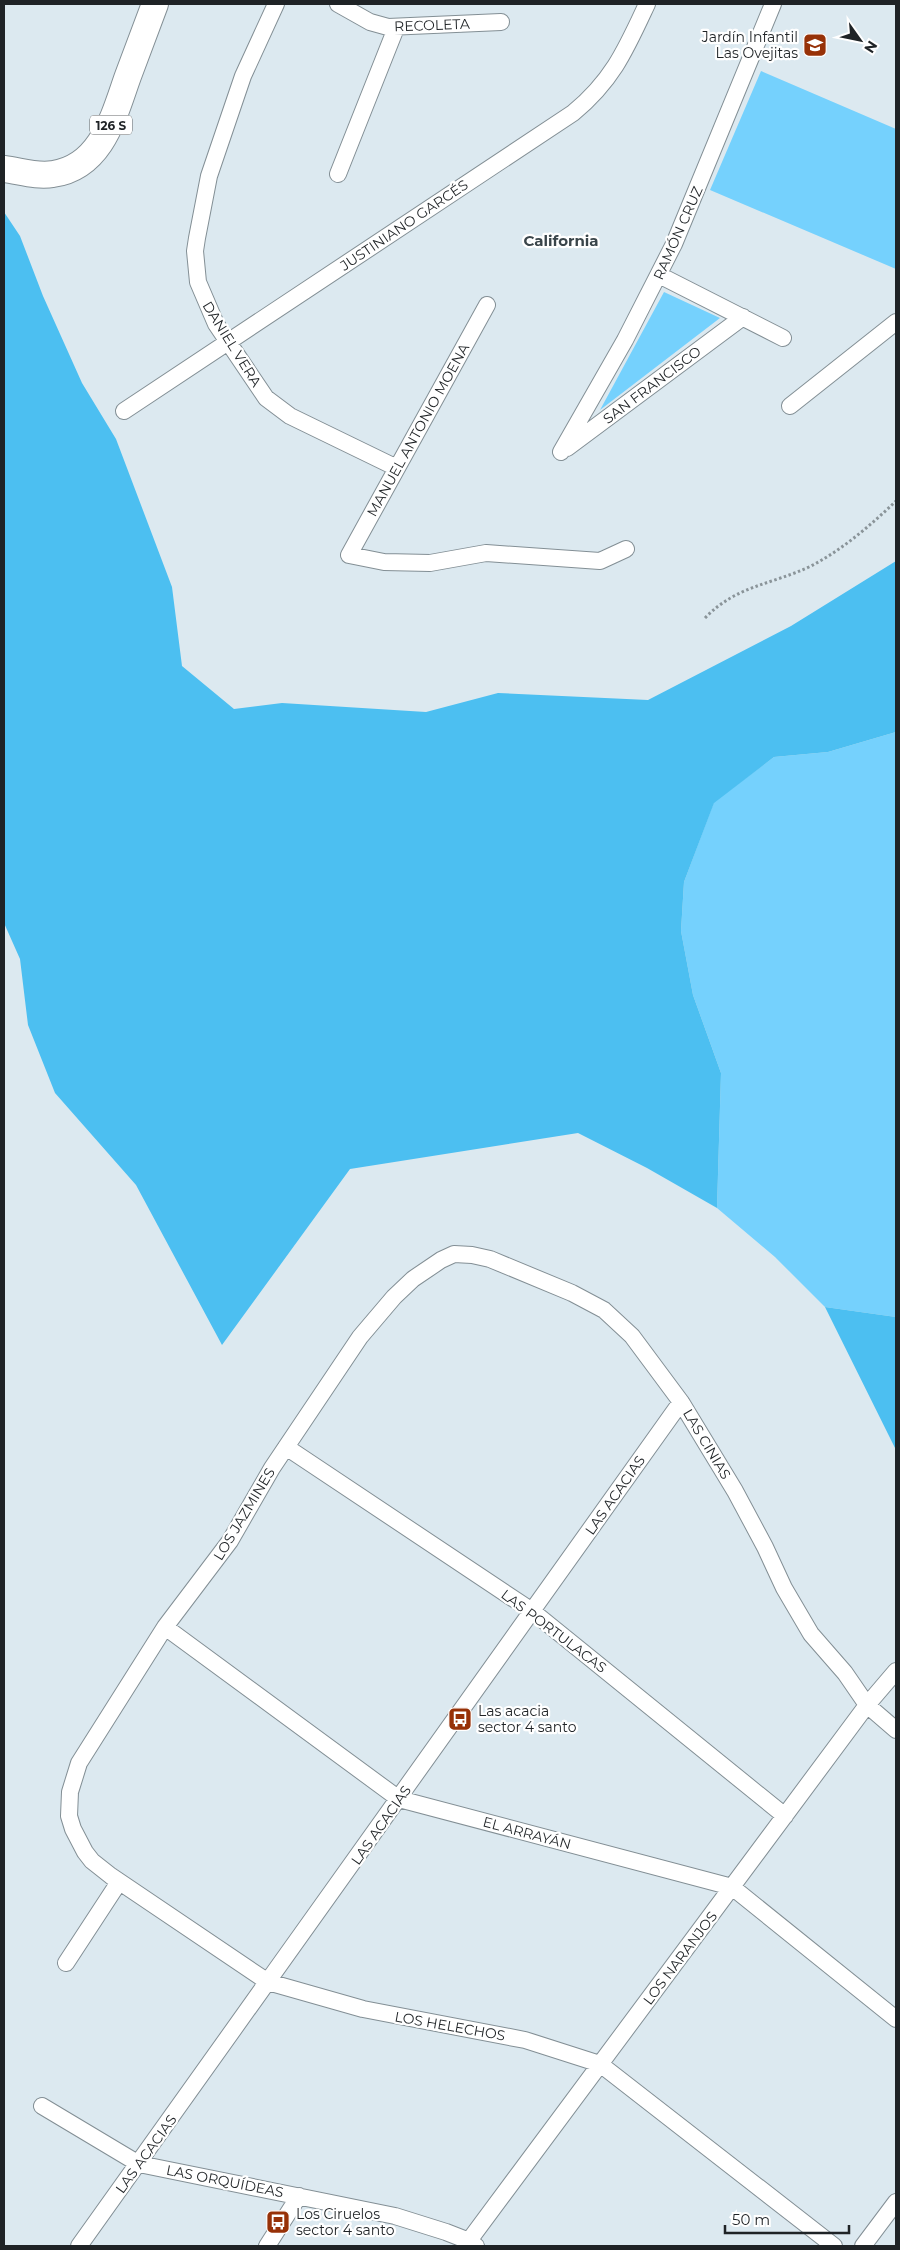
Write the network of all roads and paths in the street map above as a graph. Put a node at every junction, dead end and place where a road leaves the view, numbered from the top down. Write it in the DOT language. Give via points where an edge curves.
graph roads {
  1 [pos="155,4"];
  2 [pos="276,4"];
  3 [pos="338,4"];
  4 [pos="647,4"];
  5 [pos="773,4"];
  6 [pos="501,22"];
  7 [pos="396,28"];
  8 [pos="4,169"];
  9 [pos="338,174"];
  10 [pos="659,275"];
  11 [pos="487,305"];
  12 [pos="743,317"];
  13 [pos="896,322"];
  14 [pos="783,338"];
  15 [pos="227,342"];
  16 [pos="790,406"];
  17 [pos="124,411"];
  18 [pos="561,452"];
  19 [pos="397,468"];
  20 [pos="896,500"];
  21 [pos="626,549"];
  22 [pos="705,618"];
  23 [pos="441,1260"];
  24 [pos="681,1402"];
  25 [pos="286,1447"];
  26 [pos="532,1611"];
  27 [pos="165,1627"];
  28 [pos="896,1671"];
  29 [pos="867,1705"];
  30 [pos="896,1730"];
  31 [pos="399,1799"];
  32 [pos="69,1816"];
  33 [pos="785,1816"];
  34 [pos="119,1882"];
  35 [pos="732,1887"];
  36 [pos="66,1963"];
  37 [pos="268,1982"];
  38 [pos="896,2018"];
  39 [pos="600,2064"];
  40 [pos="42,2106"];
  41 [pos="139,2164"];
  42 [pos="299,2196"];
  43 [pos="896,2202"];
  44 [pos="470,2244"];
  45 [pos="79,2246"];
  46 [pos="267,2246"];
  47 [pos="834,2246"];
  48 [pos="863,2246"];
  1 -- 8 [label="main road, 126 S" via="112,122 93,152 74,168 52,175"];
  2 -- 15 [label="street, DANIEL VERA" via="229,115 209,176 196,238 200,288"];
  3 -- 7 [label="street, RECOLETA" via="370,22"];
  4 -- 15 [label="street, JUSTINIANO GARCÉS" via="614,71 573,113"];
  5 -- 10 [label="street, RAMÓN CRUZ" via="689,212"];
  6 -- 7 [label="street, RECOLETA"];
  7 -- 9 [label="street"];
  10 -- 12 [label="street"];
  10 -- 18 [label="street, RAMÓN CRUZ"];
  11 -- 19 [label="street, MANUEL ANTONIO MOENA"];
  12 -- 14 [label="street"];
  12 -- 18 [label="street, SAN FRANCISCO"];
  13 -- 16 [label="street"];
  15 -- 17 [label="street, JUSTINIANO GARCÉS"];
  15 -- 19 [label="street, DANIEL VERA" via="257,387 277,407"];
  19 -- 21 [label="street, MANUEL ANTONIO MOENA" via="349,555 384,562 430,563 486,553 600,561"];
  20 -- 22 [label="path" via="832,554 794,573 735,594"];
  23 -- 24 [label="street, LAS CINIAS" via="463,1254 490,1259 588,1300 632,1336"];
  23 -- 25 [label="street, LOS JAZMINES" via="413,1279 376,1316"];
  24 -- 26 [label="street, LAS ACACIAS"];
  24 -- 29 [label="street, LAS CINIAS" via="750,1518 797,1612"];
  25 -- 26 [label="street, LAS PORTULACAS"];
  25 -- 27 [label="street, LOS JAZMINES" via="230,1541"];
  26 -- 31 [label="street, LAS ACACIAS"];
  26 -- 33 [label="street, LAS PORTULACAS"];
  27 -- 31 [label="street, EL ARRAYÁN"];
  27 -- 32 [label="street, LOS JAZMINES" via="77,1767 70,1792"];
  28 -- 29 [label="street, LOS NARANJOS"];
  29 -- 30 [label="street, LAS CINIAS"];
  29 -- 33 [label="street, LOS NARANJOS"];
  31 -- 35 [label="street, EL ARRAYÁN"];
  31 -- 37 [label="street, LAS ACACIAS"];
  32 -- 34 [label="street, LOS HELECHOS" via="84,1852"];
  33 -- 35 [label="street, LOS NARANJOS"];
  34 -- 36 [label="street"];
  34 -- 37 [label="street, LOS HELECHOS"];
  35 -- 38 [label="street, EL ARRAYÁN"];
  35 -- 39 [label="street, LOS NARANJOS"];
  37 -- 39 [label="street, LOS HELECHOS" via="363,2009 525,2040"];
  37 -- 41 [label="street, LAS ACACIAS"];
  39 -- 44 [label="street, LOS NARANJOS"];
  39 -- 47 [label="street, LOS HELECHOS"];
  40 -- 41 [label="street, LAS ORQUÍDEAS"];
  41 -- 42 [label="street, LAS ORQUÍDEAS"];
  41 -- 45 [label="street, LAS ACACIAS"];
  42 -- 44 [label="street, LAS ORQUÍDEAS" via="396,2216"];
  42 -- 46 [label="street"];
  43 -- 48 [label="street"];
}
